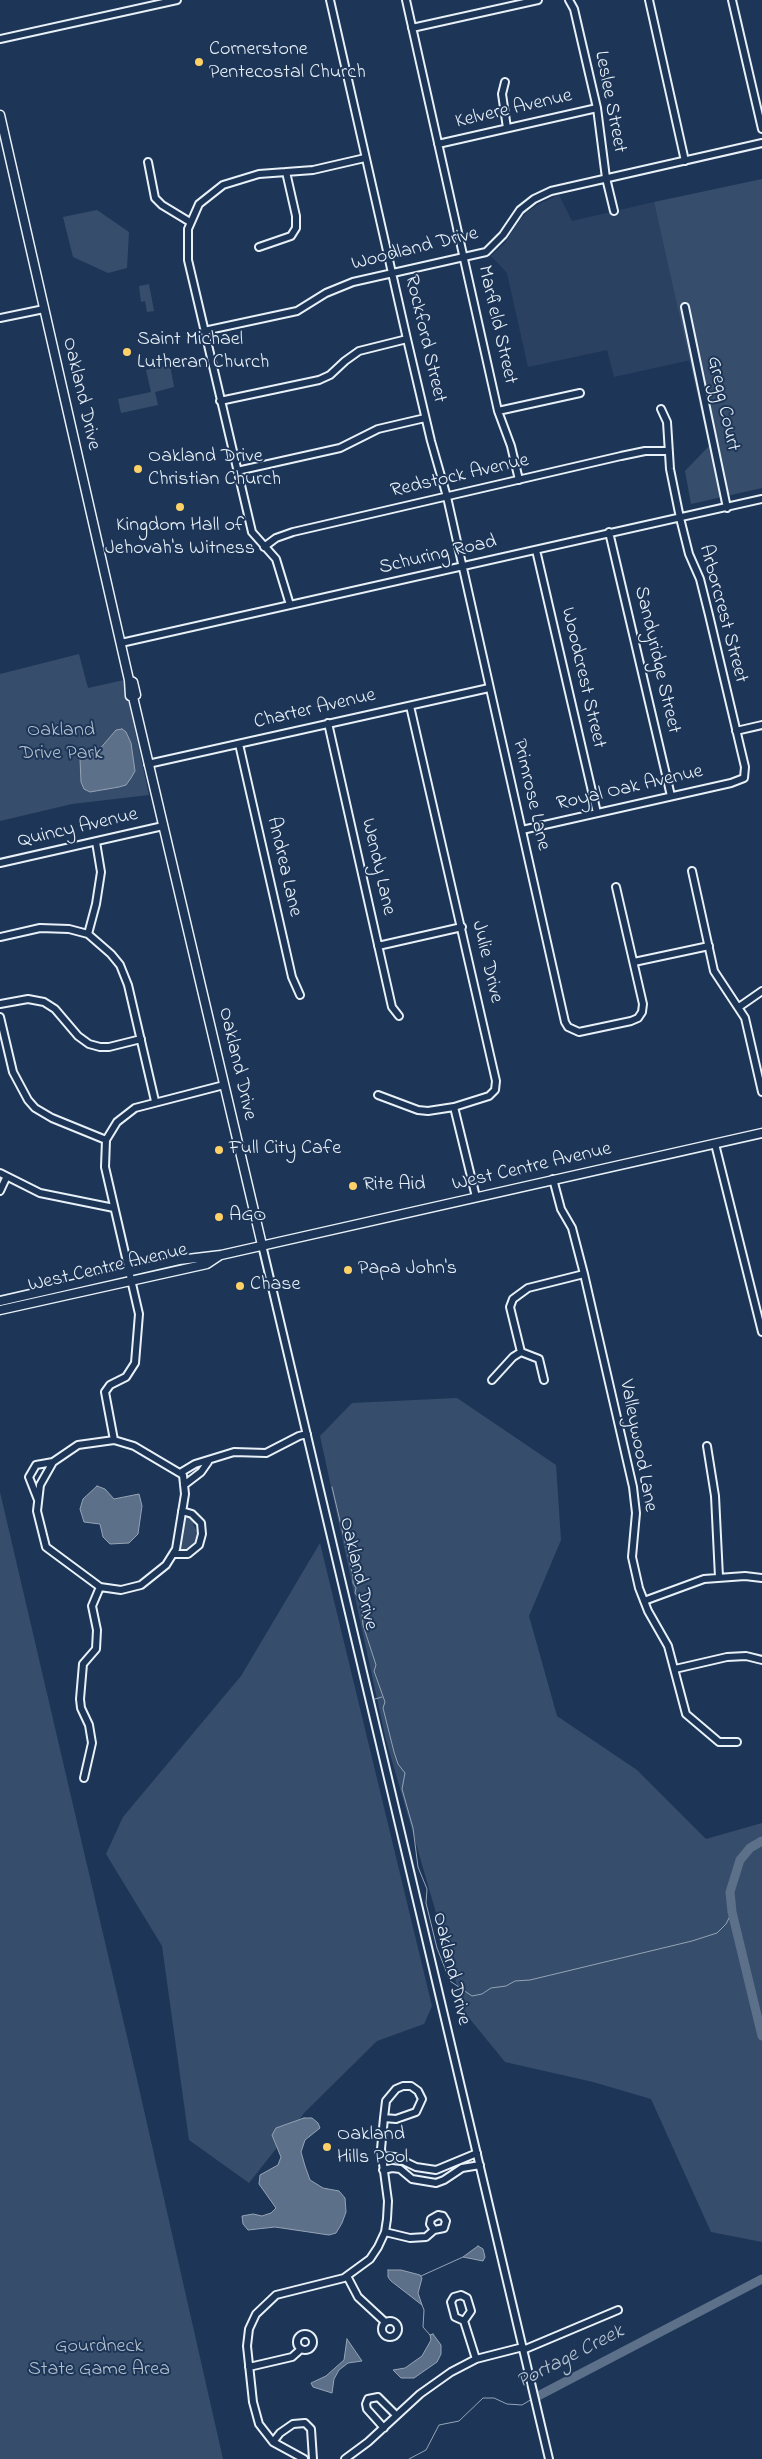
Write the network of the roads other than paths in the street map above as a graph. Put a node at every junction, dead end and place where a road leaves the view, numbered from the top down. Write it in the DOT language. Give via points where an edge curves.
graph roads {
  1 [pos="177,0"];
  2 [pos="330,0"];
  3 [pos="406,0"];
  4 [pos="538,0"];
  5 [pos="569,0"];
  6 [pos="648,0"];
  7 [pos="732,0"];
  8 [pos="155,2"];
  9 [pos="412,28"];
  10 [pos="0,39"];
  11 [pos="505,82"];
  12 [pos="597,108"];
  13 [pos="0,115"];
  14 [pos="507,128"];
  15 [pos="762,129"];
  16 [pos="762,143"];
  17 [pos="438,144"];
  18 [pos="365,158"];
  19 [pos="686,160"];
  20 [pos="148,162"];
  21 [pos="286,172"];
  22 [pos="606,178"];
  23 [pos="614,211"];
  24 [pos="190,222"];
  25 [pos="259,247"];
  26 [pos="464,258"];
  27 [pos="392,274"];
  28 [pos="685,307"];
  29 [pos="44,309"];
  30 [pos="0,318"];
  31 [pos="204,331"];
  32 [pos="406,339"];
  33 [pos="580,392"];
  34 [pos="220,401"];
  35 [pos="661,409"];
  36 [pos="498,411"];
  37 [pos="426,418"];
  38 [pos="668,451"];
  39 [pos="237,471"];
  40 [pos="519,480"];
  41 [pos="447,497"];
  42 [pos="762,499"];
  43 [pos="728,508"];
  44 [pos="680,518"];
  45 [pos="609,532"];
  46 [pos="264,547"];
  47 [pos="536,550"];
  48 [pos="462,567"];
  49 [pos="290,605"];
  50 [pos="121,643"];
  51 [pos="489,688"];
  52 [pos="410,706"];
  53 [pos="328,723"];
  54 [pos="762,725"];
  55 [pos="736,731"];
  56 [pos="239,744"];
  57 [pos="148,764"];
  58 [pos="744,778"];
  59 [pos="671,796"];
  60 [pos="597,813"];
  61 [pos="163,826"];
  62 [pos="522,830"];
  63 [pos="96,842"];
  64 [pos="0,863"];
  65 [pos="692,871"];
  66 [pos="616,887"];
  67 [pos="462,927"];
  68 [pos="88,934"];
  69 [pos="0,937"];
  70 [pos="378,946"];
  71 [pos="709,946"];
  72 [pos="634,962"];
  73 [pos="762,991"];
  74 [pos="300,995"];
  75 [pos="0,1004"];
  76 [pos="739,1007"];
  77 [pos="399,1016"];
  78 [pos="0,1017"];
  79 [pos="141,1039"];
  80 [pos="224,1085"];
  81 [pos="762,1092"];
  82 [pos="378,1095"];
  83 [pos="155,1101"];
  84 [pos="454,1107"];
  85 [pos="762,1133"];
  86 [pos="106,1140"];
  87 [pos="714,1144"];
  88 [pos="0,1173"];
  89 [pos="6,1178"];
  90 [pos="553,1179"];
  91 [pos="0,1191"];
  92 [pos="476,1198"];
  93 [pos="114,1208"];
  94 [pos="262,1245"];
  95 [pos="221,1255"];
  96 [pos="129,1272"];
  97 [pos="584,1274"];
  98 [pos="131,1280"];
  99 [pos="0,1301"];
  100 [pos="0,1310"];
  101 [pos="762,1332"];
  102 [pos="520,1352"];
  103 [pos="492,1380"];
  104 [pos="544,1380"];
  105 [pos="307,1434"];
  106 [pos="114,1440"];
  107 [pos="707,1446"];
  108 [pos="53,1462"];
  109 [pos="208,1462"];
  110 [pos="180,1473"];
  111 [pos="184,1485"];
  112 [pos="38,1501"];
  113 [pos="182,1511"];
  114 [pos="173,1554"];
  115 [pos="719,1577"];
  116 [pos="762,1578"];
  117 [pos="100,1587"];
  118 [pos="644,1601"];
  119 [pos="762,1660"];
  120 [pos="675,1669"];
  121 [pos="737,1742"];
  122 [pos="84,1778"];
  123 [pos="384,2118"];
  124 [pos="477,2154"];
  125 [pos="382,2156"];
  126 [pos="480,2165"];
  127 [pos="382,2170"];
  128 [pos="434,2230"];
  129 [pos="385,2232"];
  130 [pos="347,2276"];
  131 [pos="618,2310"];
  132 [pos="464,2321"];
  133 [pos="385,2322"];
  134 [pos="523,2348"];
  135 [pos="301,2350"];
  136 [pos="476,2359"];
  137 [pos="249,2367"];
  138 [pos="396,2415"];
  139 [pos="384,2428"];
  140 [pos="273,2442"];
  141 [pos="304,2459"];
  142 [pos="314,2459"];
  143 [pos="345,2459"];
  144 [pos="549,2459"];
  1 -- 8 [label="street"];
  2 -- 18 [label="street, Rockford Street"];
  3 -- 9 [label="street, Marfield Street"];
  4 -- 9 [label="street"];
  5 -- 12 [label="street, Leslee Street" via="574,9"];
  6 -- 19 [label="street"];
  7 -- 15 [label="street"];
  8 -- 10 [label="street"];
  9 -- 17 [label="street, Marfield Street"];
  11 -- 14 [label="street" via="502,94"];
  12 -- 14 [label="street, Kelvere Avenue"];
  12 -- 22 [label="street, Leslee Street"];
  13 -- 29 [label="main road, Oakland Drive"];
  14 -- 17 [label="street, Kelvere Avenue"];
  16 -- 19 [label="street, Woodland Drive"];
  17 -- 26 [label="street, Marfield Street"];
  18 -- 21 [label="street" via="313,170"];
  18 -- 27 [label="street, Rockford Street"];
  19 -- 22 [label="street, Woodland Drive"];
  20 -- 24 [label="street" via="155,198"];
  21 -- 24 [label="street" via="259,174 216,188 199,204"];
  21 -- 25 [label="street" via="296,228 291,236"];
  22 -- 23 [label="street, Leslee Street"];
  22 -- 26 [label="street, Woodland Drive" via="557,189 534,199 520,210 492,248"];
  24 -- 31 [label="street" via="188,260"];
  26 -- 27 [label="street, Woodland Drive"];
  26 -- 36 [label="street, Marfield Street"];
  27 -- 31 [label="street, Woodland Drive" via="344,285 297,311"];
  27 -- 32 [label="street, Rockford Street"];
  28 -- 43 [label="street, Gregg Court"];
  29 -- 30 [label="street"];
  29 -- 50 [label="main road, Oakland Drive"];
  31 -- 34 [label="street"];
  32 -- 34 [label="street" via="359,351 319,380"];
  32 -- 37 [label="street, Rockford Street"];
  33 -- 36 [label="street"];
  34 -- 39 [label="street"];
  35 -- 38 [label="street, Arborcrest Street" via="667,422"];
  36 -- 40 [label="street, Marfield Street"];
  37 -- 39 [label="street" via="378,429 340,448"];
  37 -- 41 [label="street, Rockford Street"];
  38 -- 40 [label="street, Redstock Avenue" via="645,451"];
  38 -- 44 [label="street, Arborcrest Street"];
  39 -- 46 [label="street" via="252,532"];
  40 -- 41 [label="street, Redstock Avenue"];
  41 -- 46 [label="street, Redstock Avenue" via="288,533"];
  41 -- 48 [label="street, Rockford Street"];
  42 -- 43 [label="street, Schuring Road"];
  43 -- 44 [label="street, Schuring Road"];
  44 -- 45 [label="street, Schuring Road"];
  44 -- 55 [label="street, Arborcrest Street" via="700,580"];
  45 -- 47 [label="street, Schuring Road"];
  45 -- 59 [label="street, Sandyridge Street"];
  46 -- 49 [label="street" via="276,559"];
  47 -- 48 [label="street, Schuring Road"];
  47 -- 60 [label="street, Woodcrest Street"];
  48 -- 49 [label="street, Schuring Road"];
  48 -- 51 [label="street, Primrose Lane"];
  49 -- 50 [label="street, Schuring Road"];
  50 -- 57 [label="main road, Oakland Drive" via="130,696 133,697"];
  51 -- 52 [label="street, Charter Avenue"];
  51 -- 62 [label="street, Primrose Lane"];
  52 -- 53 [label="street, Charter Avenue"];
  52 -- 67 [label="street, Julie Drive"];
  53 -- 56 [label="street, Charter Avenue"];
  53 -- 70 [label="street, Wendy Lane"];
  54 -- 55 [label="street"];
  55 -- 58 [label="street, Arborcrest Street" via="745,767"];
  56 -- 57 [label="street, Charter Avenue"];
  56 -- 74 [label="street, Andrea Lane" via="292,977"];
  57 -- 61 [label="main road, Oakland Drive"];
  58 -- 59 [label="street, Royal Oak Avenue"];
  59 -- 60 [label="street, Royal Oak Avenue"];
  60 -- 62 [label="street, Royal Oak Avenue"];
  61 -- 63 [label="street, Quincy Avenue"];
  61 -- 80 [label="main road, Oakland Drive"];
  62 -- 72 [label="street, Primrose Lane" via="565,1022 571,1029 585,1031 631,1021 641,1014 643,1004"];
  63 -- 64 [label="street, Quincy Avenue"];
  63 -- 68 [label="street" via="100,879"];
  65 -- 71 [label="street"];
  66 -- 72 [label="street"];
  67 -- 70 [label="street"];
  67 -- 84 [label="street, Julie Drive" via="496,1086 493,1093 485,1098"];
  68 -- 69 [label="street" via="49,927"];
  68 -- 79 [label="street" via="111,954 125,974"];
  70 -- 77 [label="street, Wendy Lane" via="392,1007"];
  71 -- 72 [label="street"];
  71 -- 76 [label="street" via="716,976"];
  73 -- 76 [label="street"];
  75 -- 79 [label="street" via="28,998 44,1002 78,1036 100,1047"];
  76 -- 81 [label="street"];
  78 -- 86 [label="street" via="13,1072 28,1100 52,1118"];
  79 -- 83 [label="street"];
  80 -- 83 [label="street"];
  80 -- 94 [label="main road, Oakland Drive"];
  82 -- 84 [label="street" via="418,1110"];
  83 -- 86 [label="street" via="125,1114"];
  84 -- 92 [label="street"];
  85 -- 87 [label="main road, West Centre Avenue"];
  86 -- 93 [label="street" via="104,1158"];
  87 -- 90 [label="main road, West Centre Avenue"];
  87 -- 101 [label="street"];
  88 -- 89 [label="street"];
  89 -- 91 [label="street"];
  89 -- 93 [label="street" via="40,1193"];
  90 -- 92 [label="main road, West Centre Avenue"];
  90 -- 97 [label="street, Valleywood Lane" via="561,1210 572,1228"];
  92 -- 94 [label="main road, West Centre Avenue"];
  93 -- 96 [label="street"];
  94 -- 95 [label="main road, West Centre Avenue"];
  94 -- 105 [label="street, Oakland Drive"];
  95 -- 96 [label="main road, West Centre Avenue" via="179,1260"];
  95 -- 98 [label="main road, West Centre Avenue" via="207,1264"];
  96 -- 98 [label="street"];
  96 -- 99 [label="main road, West Centre Avenue"];
  97 -- 102 [label="street" via="528,1288 513,1299 510,1307"];
  97 -- 118 [label="street, Valleywood Lane" via="633,1487 636,1513 632,1556"];
  98 -- 100 [label="main road, West Centre Avenue"];
  98 -- 106 [label="street" via="140,1314 135,1363 126,1377 110,1385 105,1392"];
  102 -- 103 [label="street"];
  102 -- 104 [label="street" via="539,1359"];
  105 -- 109 [label="street" via="266,1453 234,1452"];
  105 -- 124 [label="street, Oakland Drive"];
  106 -- 108 [label="street" via="78,1445"];
  106 -- 110 [label="street" via="134,1446"];
  107 -- 115 [label="street" via="715,1496"];
  108 -- 112 [label="street" via="40,1485"];
  108 -- 112 [label="street" via="36,1466 28,1477"];
  109 -- 110 [label="street" via="195,1464"];
  109 -- 111 [label="street"];
  110 -- 111 [label="street"];
  111 -- 113 [label="street"];
  112 -- 117 [label="street" via="37,1511 46,1547"];
  113 -- 114 [label="street"];
  113 -- 114 [label="street" via="192,1514 201,1523 202,1534 199,1545 188,1554"];
  114 -- 117 [label="street" via="166,1565 141,1585 121,1590"];
  115 -- 116 [label="street"];
  115 -- 118 [label="street" via="685,1584"];
  117 -- 122 [label="street" via="92,1606 97,1630 96,1649 83,1664 80,1699 92,1743"];
  118 -- 120 [label="street, Valleywood Lane" via="668,1646"];
  119 -- 120 [label="street" via="746,1656 727,1657"];
  120 -- 121 [label="street, Valleywood Lane" via="686,1714 719,1742"];
  123 -- 123 [label="street" via="396,2119 416,2112 422,2099 418,2091 411,2086 396,2089 386,2100"];
  123 -- 125 [label="street"];
  124 -- 125 [label="street" via="436,2170"];
  124 -- 126 [label="street, Oakland Drive"];
  125 -- 127 [label="street"];
  126 -- 127 [label="street" via="462,2168 436,2183 412,2179 400,2169"];
  126 -- 134 [label="street, Oakland Drive"];
  127 -- 129 [label="street" via="388,2202"];
  128 -- 129 [label="street" via="426,2237 416,2238"];
  129 -- 130 [label="street" via="370,2259"];
  130 -- 133 [label="street" via="358,2297"];
  130 -- 137 [label="street" via="289,2290 265,2304 249,2329"];
  131 -- 134 [label="street"];
  132 -- 136 [label="street"];
  134 -- 136 [label="street"];
  134 -- 144 [label="street, Oakland Drive"];
  135 -- 137 [label="street" via="292,2356"];
  136 -- 138 [label="street" via="434,2383"];
  137 -- 140 [label="street" via="254,2408"];
  138 -- 139 [label="street"];
  138 -- 139 [label="street" via="378,2397 368,2399 367,2409"];
  139 -- 143 [label="street"];
  140 -- 141 [label="street"];
  140 -- 142 [label="street" via="293,2424 305,2423 311,2429"];
}
